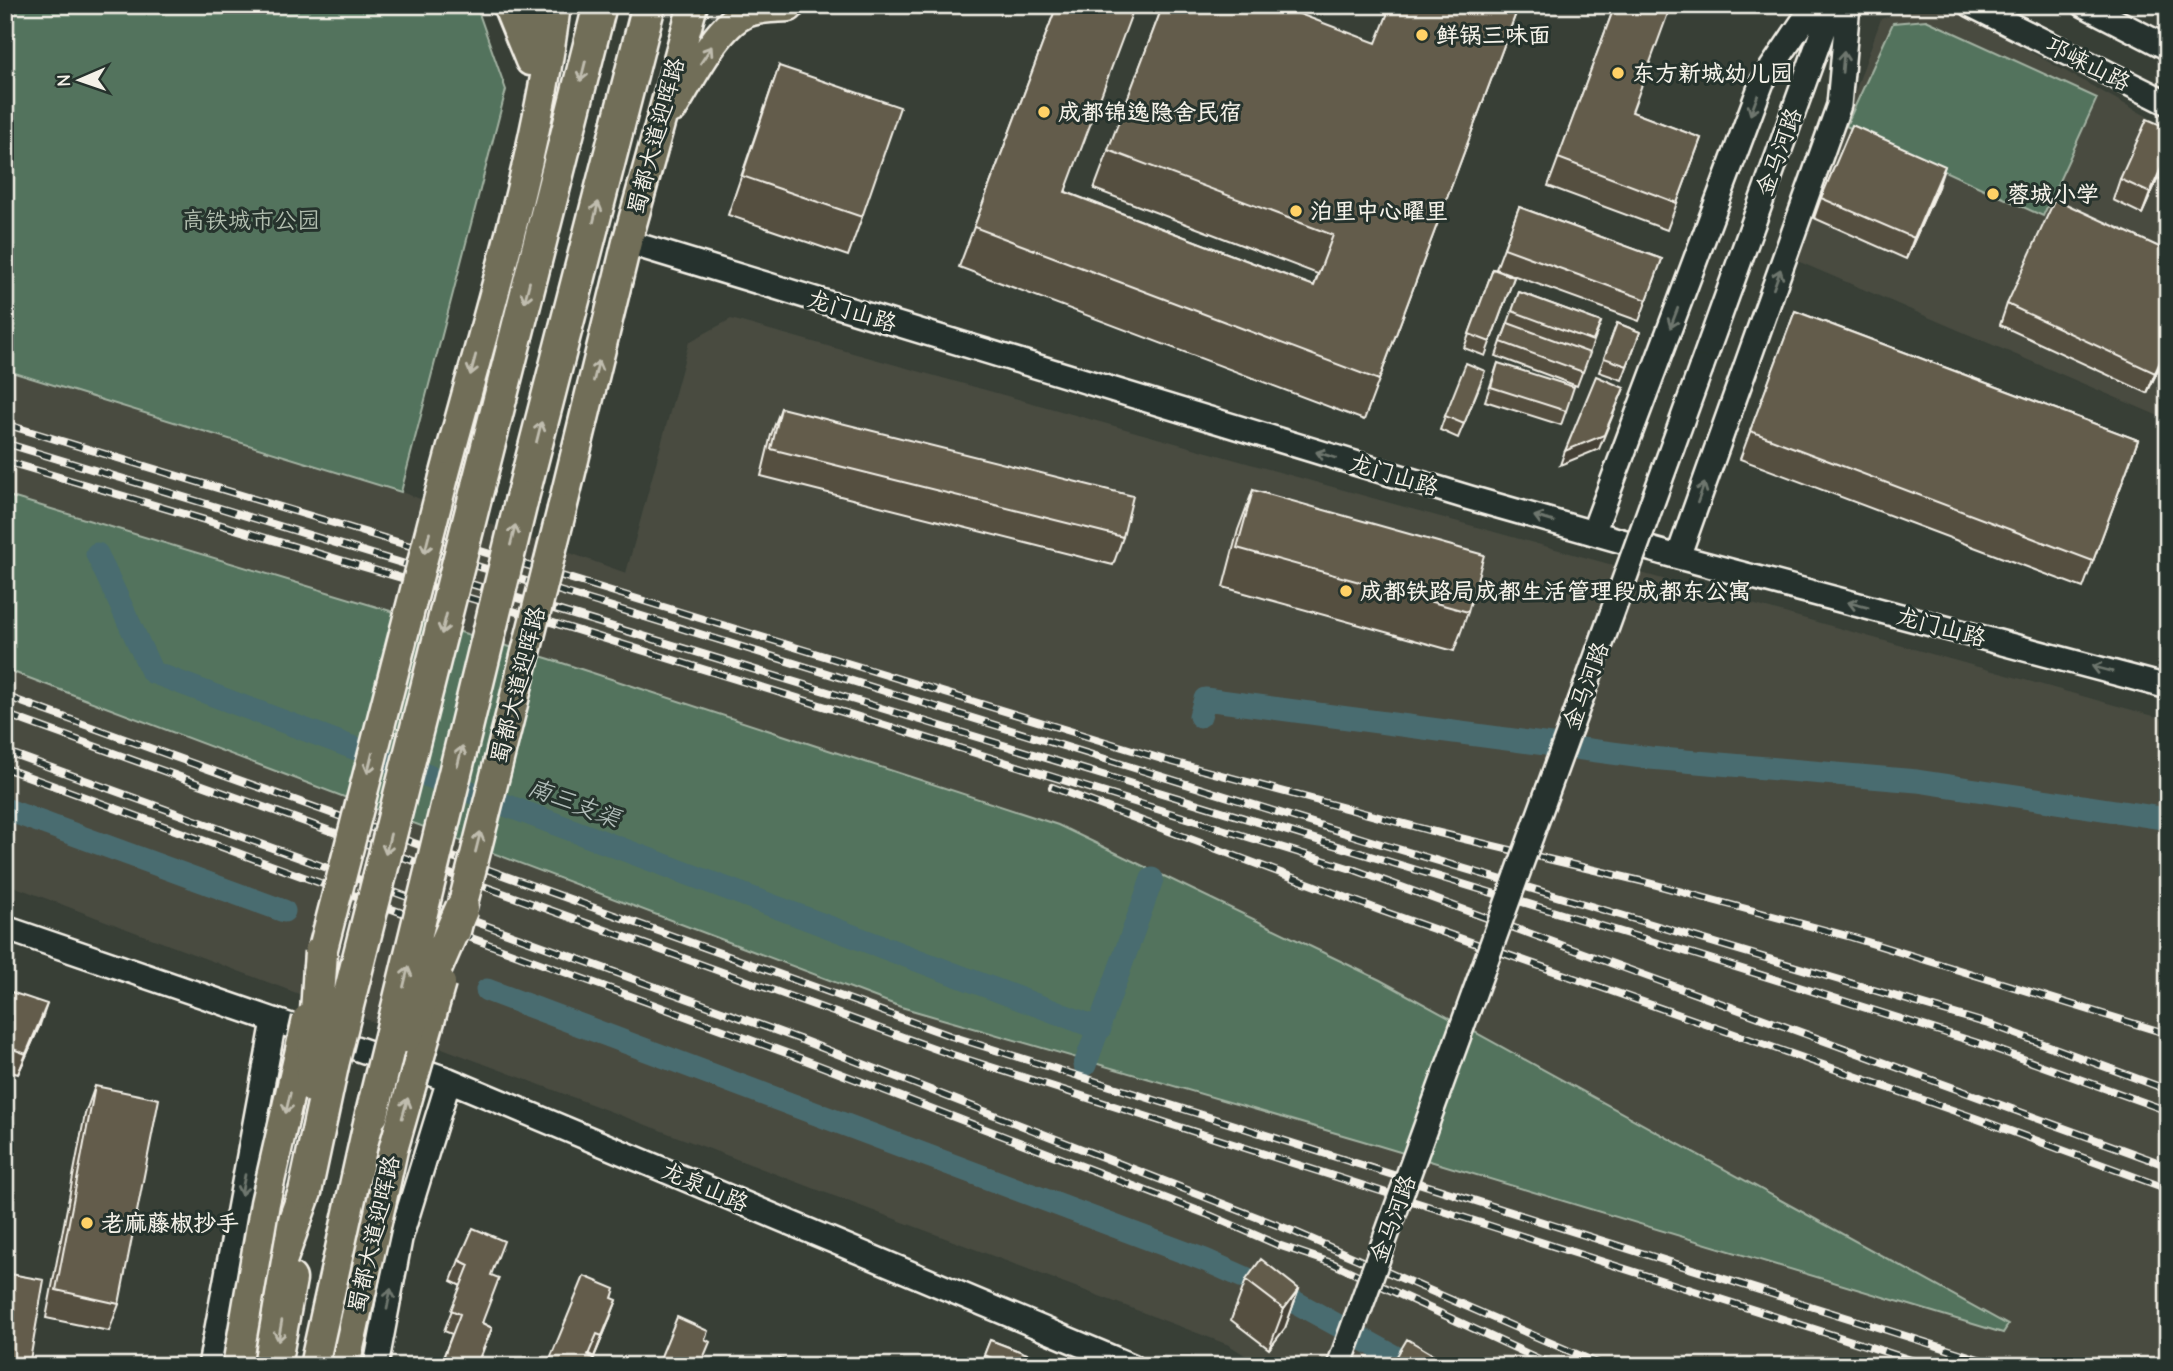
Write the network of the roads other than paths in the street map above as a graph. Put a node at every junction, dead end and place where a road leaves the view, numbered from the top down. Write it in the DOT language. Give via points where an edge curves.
graph roads {
  1 [pos="507,5"];
  2 [pos="533,5"];
  3 [pos="556,5"];
  4 [pos="600,5"];
  5 [pos="649,5"];
  6 [pos="693,5"];
  7 [pos="1814,5"];
  8 [pos="1832,5"];
  9 [pos="1848,5"];
  10 [pos="1971,5"];
  11 [pos="2084,5"];
  12 [pos="793,6"];
  13 [pos="2168,48"];
  14 [pos="538,80"];
  15 [pos="2168,103"];
  16 [pos="656,133"];
  17 [pos="515,204"];
  18 [pos="627,242"];
  19 [pos="1593,533"];
  20 [pos="1678,557"];
  21 [pos="2168,687"];
  22 [pos="462,908"];
  23 [pos="5,928"];
  24 [pos="321,952"];
  25 [pos="274,1021"];
  26 [pos="449,1080"];
  27 [pos="372,1114"];
  28 [pos="305,1192"];
  29 [pos="350,1203"];
  30 [pos="210,1366"];
  31 [pos="237,1366"];
  32 [pos="242,1366"];
  33 [pos="274,1366"];
  34 [pos="316,1366"];
  35 [pos="339,1366"];
  36 [pos="345,1366"];
  37 [pos="376,1366"];
  38 [pos="1132,1366"];
  39 [pos="1339,1366"];
  1 -- 14 [label="main road"];
  2 -- 14 [label="main road"];
  3 -- 17 [label="main road" via="549,61"];
  4 -- 28 [label="highway, one-way, bridge" via="333,1062"];
  27 -- 5 [label="highway, 蜀都大道迎晖路, one-way, bridge" via="522,498"];
  6 -- 16 [label="main road, 蜀都大道迎晖路"];
  7 -- 19 [label="street, one-way" via="1762,82"];
  8 -- 39 [label="street, 金马河路, bridge"];
  20 -- 9 [label="street, one-way" via="1839,105"];
  10 -- 15 [label="street, 邛崃山路"];
  11 -- 13 [label="street"];
  16 -- 12 [label="main road, one-way" via="730,24 745,13"];
  14 -- 17 [label="main road"];
  16 -- 18 [label="main road, 蜀都大道迎晖路"];
  17 -- 24 [label="main road, one-way, bridge"];
  19 -- 18 [label="street, 龙门山路, one-way"];
  22 -- 18 [label="main road, 蜀都大道迎晖路, one-way, bridge"];
  19 -- 20 [label="street, 龙门山路"];
  21 -- 20 [label="street, 龙门山路, one-way"];
  22 -- 27 [label="highway, bridge"];
  36 -- 22 [label="main road, 蜀都大道迎晖路, one-way, bridge" via="393,1150"];
  23 -- 25 [label="street, 龙泉山路"];
  24 -- 28 [label="highway, bridge"];
  24 -- 31 [label="main road, one-way, bridge" via="265,1203"];
  25 -- 26 [label="street, 龙泉山路"];
  25 -- 30 [label="street, one-way"];
  37 -- 26 [label="street, one-way" via="400,1238"];
  26 -- 38 [label="street, 龙泉山路"];
  27 -- 29 [label="highway, 蜀都大道迎晖路"];
  28 -- 32 [label="highway"];
  28 -- 33 [label="highway, one-way"];
  29 -- 34 [label="highway"];
  29 -- 35 [label="highway"];
}
